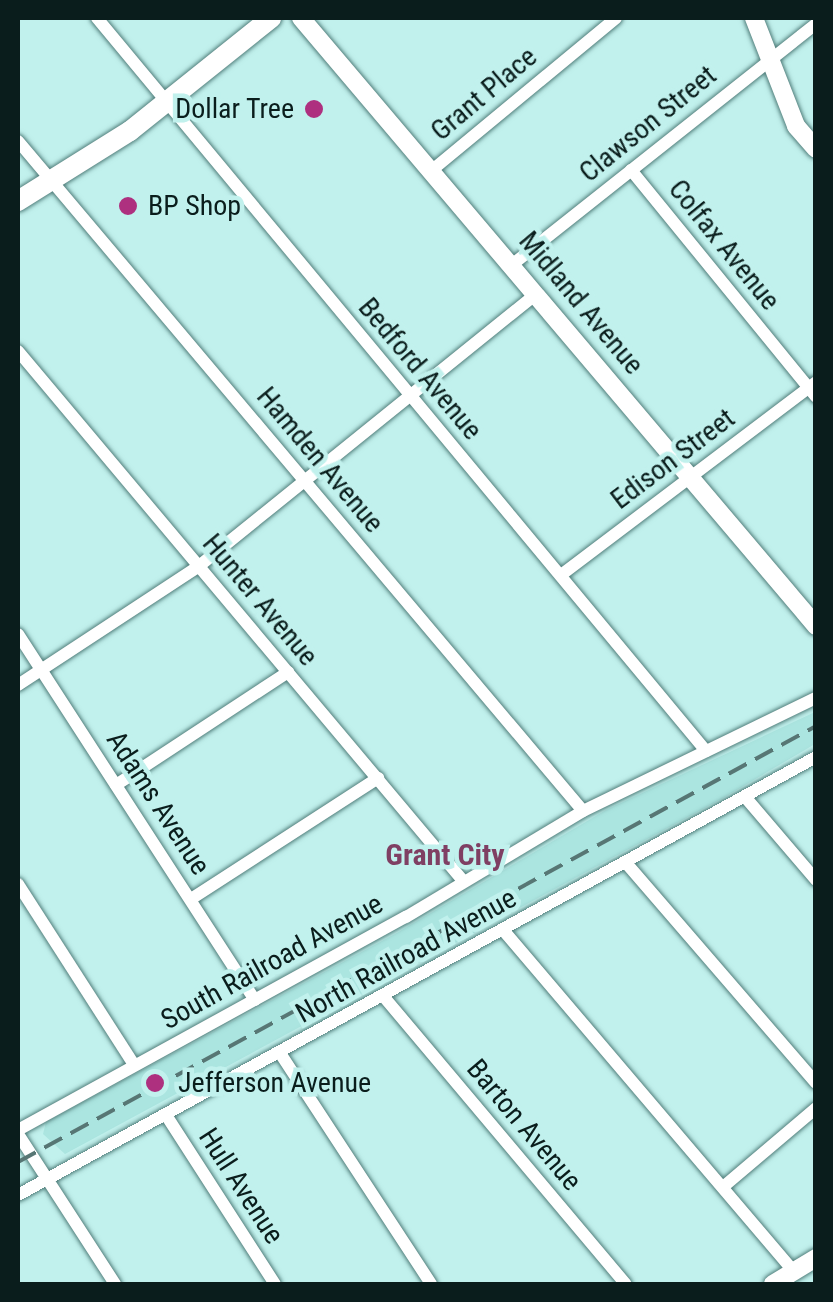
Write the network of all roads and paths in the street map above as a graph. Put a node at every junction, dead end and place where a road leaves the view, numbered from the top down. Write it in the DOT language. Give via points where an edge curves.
graph roads {
  1 [pos="97,18"];
  2 [pos="271,18"];
  3 [pos="300,18"];
  4 [pos="616,18"];
  5 [pos="754,18"];
  6 [pos="816,24"];
  7 [pos="770,58"];
  8 [pos="165,104"];
  9 [pos="18,141"];
  10 [pos="816,150"];
  11 [pos="631,170"];
  12 [pos="431,171"];
  13 [pos="51,181"];
  14 [pos="18,201"];
  15 [pos="513,264"];
  16 [pos="537,293"];
  17 [pos="18,351"];
  18 [pos="813,389"];
  19 [pos="408,394"];
  20 [pos="691,477"];
  21 [pos="304,480"];
  22 [pos="199,566"];
  23 [pos="561,575"];
  24 [pos="816,626"];
  25 [pos="18,634"];
  26 [pos="41,670"];
  27 [pos="288,672"];
  28 [pos="18,685"];
  29 [pos="816,698"];
  30 [pos="706,751"];
  31 [pos="816,757"];
  32 [pos="378,778"];
  33 [pos="116,785"];
  34 [pos="746,798"];
  35 [pos="583,812"];
  36 [pos="627,864"];
  37 [pos="816,880"];
  38 [pos="464,882"];
  39 [pos="18,884"];
  40 [pos="191,899"];
  41 [pos="504,931"];
  42 [pos="384,997"];
  43 [pos="255,1000"];
  44 [pos="280,1053"];
  45 [pos="134,1065"];
  46 [pos="816,1083"];
  47 [pos="816,1108"];
  48 [pos="166,1115"];
  49 [pos="18,1132"];
  50 [pos="46,1180"];
  51 [pos="723,1187"];
  52 [pos="18,1195"];
  53 [pos="816,1258"];
  54 [pos="792,1272"];
  55 [pos="115,1284"];
  56 [pos="275,1284"];
  57 [pos="431,1284"];
  58 [pos="626,1284"];
  59 [pos="773,1284"];
  1 -- 8 [label="street, Bedford Avenue"];
  2 -- 8 [label="main road"];
  3 -- 12 [label="street, Midland Avenue"];
  4 -- 12 [label="street, Grant Place"];
  5 -- 7 [label="street"];
  6 -- 7 [label="street, Clawson Street"];
  7 -- 10 [label="street" via="796,126"];
  7 -- 11 [label="street, Clawson Street"];
  8 -- 13 [label="main road"];
  8 -- 19 [label="street, Bedford Avenue"];
  9 -- 13 [label="street, Hamden Avenue"];
  11 -- 15 [label="street, Clawson Street"];
  11 -- 18 [label="street, Colfax Avenue"];
  12 -- 15 [label="street, Midland Avenue"];
  13 -- 14 [label="main road"];
  13 -- 21 [label="street, Hamden Avenue"];
  15 -- 16 [label="street, Midland Avenue"];
  16 -- 19 [label="street"];
  16 -- 20 [label="street, Midland Avenue"];
  17 -- 22 [label="street, Hunter Avenue"];
  18 -- 20 [label="street, Edison Street"];
  19 -- 21 [label="street"];
  19 -- 23 [label="street, Bedford Avenue"];
  20 -- 23 [label="street, Edison Street"];
  20 -- 24 [label="street, Midland Avenue"];
  21 -- 22 [label="street"];
  21 -- 35 [label="street, Hamden Avenue"];
  22 -- 26 [label="street"];
  22 -- 27 [label="street, Hunter Avenue"];
  23 -- 30 [label="street, Bedford Avenue"];
  25 -- 26 [label="street, Adams Avenue"];
  26 -- 28 [label="street"];
  26 -- 33 [label="street, Adams Avenue"];
  27 -- 32 [label="street, Hunter Avenue"];
  27 -- 33 [label="street"];
  29 -- 30 [label="street, South Railroad Avenue"];
  30 -- 35 [label="street, South Railroad Avenue"];
  31 -- 34 [label="street, North Railroad Avenue"];
  32 -- 38 [label="street, Hunter Avenue"];
  32 -- 40 [label="street"];
  33 -- 40 [label="street, Adams Avenue"];
  34 -- 36 [label="street, North Railroad Avenue"];
  34 -- 37 [label="street"];
  35 -- 38 [label="street, South Railroad Avenue"];
  36 -- 41 [label="street, North Railroad Avenue"];
  36 -- 46 [label="street"];
  38 -- 43 [label="street, South Railroad Avenue"];
  39 -- 45 [label="street"];
  40 -- 43 [label="street, Adams Avenue"];
  41 -- 42 [label="street, North Railroad Avenue"];
  41 -- 51 [label="street"];
  42 -- 44 [label="street, North Railroad Avenue"];
  42 -- 58 [label="street, Barton Avenue"];
  43 -- 45 [label="street, South Railroad Avenue"];
  44 -- 48 [label="street, North Railroad Avenue"];
  44 -- 57 [label="street"];
  45 -- 49 [label="street, South Railroad Avenue"];
  47 -- 51 [label="street"];
  48 -- 50 [label="street, North Railroad Avenue"];
  48 -- 56 [label="street, Hull Avenue"];
  49 -- 50 [label="street"];
  50 -- 52 [label="street, North Railroad Avenue"];
  50 -- 55 [label="street"];
  51 -- 54 [label="street"];
  53 -- 54 [label="street"];
  54 -- 59 [label="street"];
}
